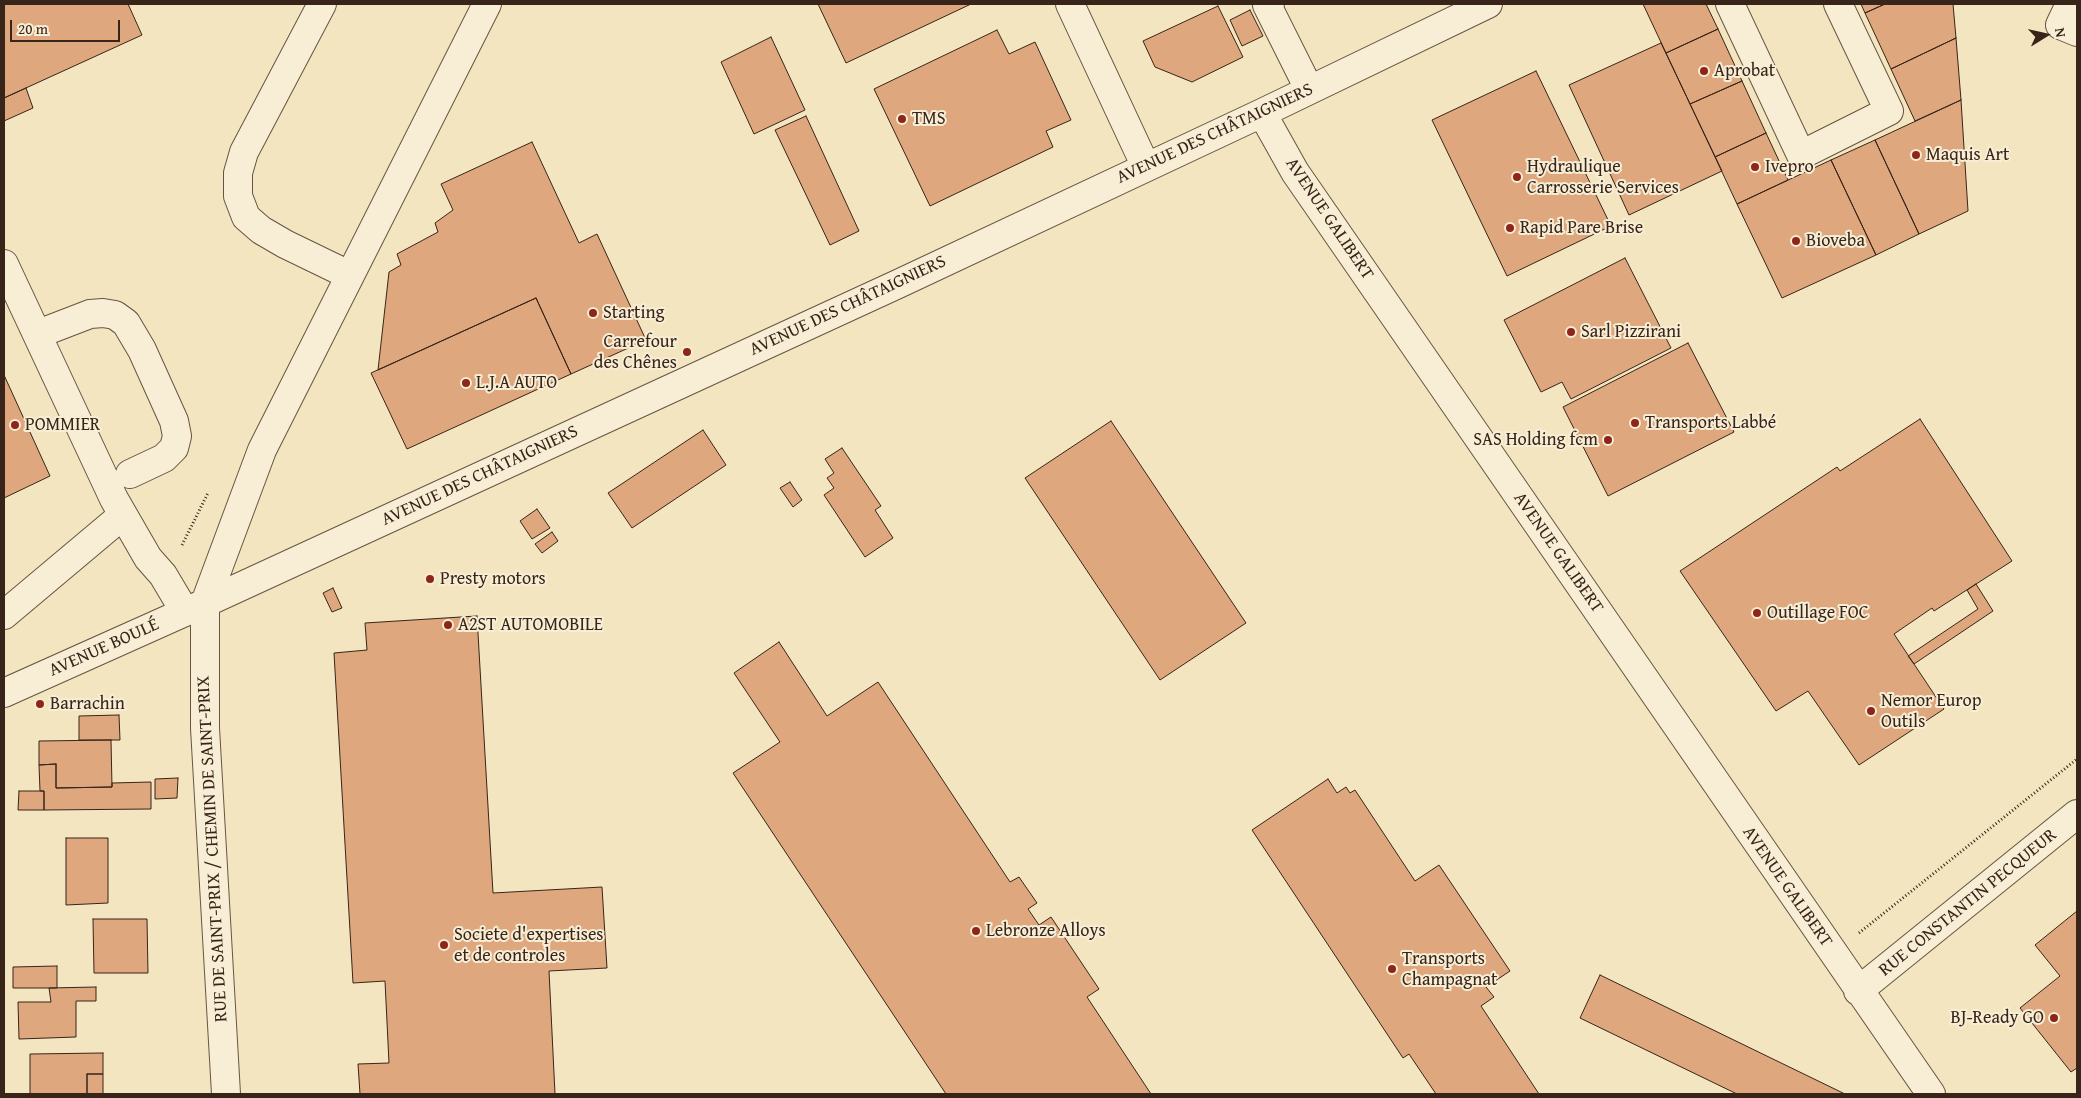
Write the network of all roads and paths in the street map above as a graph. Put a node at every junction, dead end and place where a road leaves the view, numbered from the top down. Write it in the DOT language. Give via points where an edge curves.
graph roads {
  1 [pos="322,4"];
  2 [pos="487,4"];
  3 [pos="1070,4"];
  4 [pos="1268,4"];
  5 [pos="1488,4"];
  6 [pos="1730,4"];
  7 [pos="1838,4"];
  8 [pos="2070,4"];
  9 [pos="1448,12"];
  10 [pos="2077,32"];
  11 [pos="1309,89"];
  12 [pos="1262,113"];
  13 [pos="1146,168"];
  14 [pos="4,264"];
  15 [pos="349,275"];
  16 [pos="38,334"];
  17 [pos="130,474"];
  18 [pos="122,515"];
  19 [pos="195,608"];
  20 [pos="4,615"];
  21 [pos="4,694"];
  22 [pos="2077,759"];
  23 [pos="2077,814"];
  24 [pos="1833,954"];
  25 [pos="1858,991"];
  26 [pos="226,1094"];
  27 [pos="1931,1094"];
  1 -- 15 [label="street" via="244,152 238,173 238,196 246,217 260,230"];
  2 -- 15 [label="street"];
  3 -- 13 [label="street"];
  4 -- 11 [label="street"];
  5 -- 9 [label="street, AVENUE DES CHÂTAIGNIERS"];
  6 -- 7 [label="street" via="1801,155 1889,111"];
  8 -- 10 [label="street" via="2060,25"];
  9 -- 11 [label="street, AVENUE DES CHÂTAIGNIERS"];
  11 -- 12 [label="street, AVENUE DES CHÂTAIGNIERS"];
  12 -- 13 [label="street, AVENUE DES CHÂTAIGNIERS"];
  12 -- 24 [label="street, AVENUE GALIBERT" via="1295,172"];
  13 -- 19 [label="street, AVENUE DES CHÂTAIGNIERS"];
  14 -- 16 [label="street"];
  15 -- 19 [label="street" via="262,450"];
  16 -- 17 [label="street" via="90,314 115,315 126,323 170,412 177,436 174,448 164,458"];
  16 -- 18 [label="street"];
  18 -- 19 [label="street" via="148,558"];
  18 -- 20 [label="street"];
  19 -- 21 [label="street, AVENUE BOULÉ"];
  19 -- 26 [label="street, RUE DE SAINT-PRIX / CHEMIN DE SAINT-PRIX"];
  22 -- 24 [label="path"];
  23 -- 25 [label="street, RUE CONSTANTIN PECQUEUR"];
  24 -- 25 [label="street, AVENUE GALIBERT"];
  25 -- 27 [label="street, AVENUE GALIBERT"];
}
